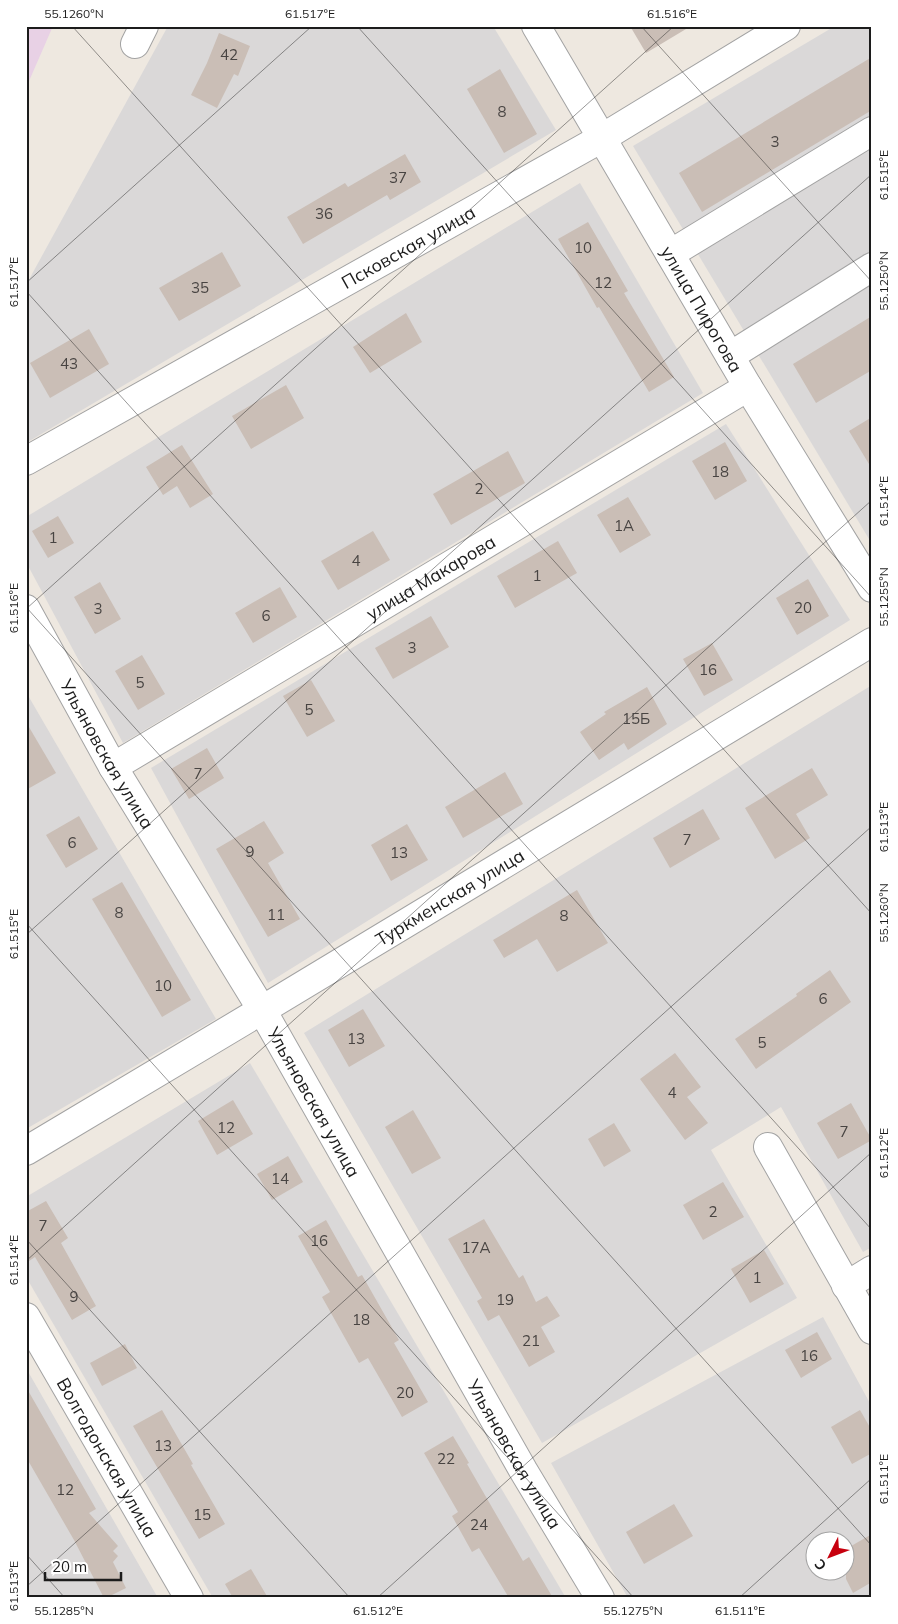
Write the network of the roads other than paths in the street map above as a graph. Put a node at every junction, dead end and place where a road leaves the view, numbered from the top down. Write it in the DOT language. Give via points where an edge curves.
graph roads {
  1 [pos="536,26"];
  2 [pos="786,26"];
  3 [pos="872,131"];
  4 [pos="602,138"];
  5 [pos="670,254"];
  6 [pos="872,267"];
  7 [pos="730,356"];
  8 [pos="748,387"];
  9 [pos="26,461"];
  10 [pos="872,588"];
  11 [pos="26,609"];
  12 [pos="872,642"];
  13 [pos="113,767"];
  14 [pos="262,1010"];
  15 [pos="768,1147"];
  16 [pos="26,1151"];
  17 [pos="872,1270"];
  18 [pos="846,1286"];
  19 [pos="26,1317"];
  20 [pos="872,1330"];
  21 [pos="189,1598"];
  22 [pos="600,1598"];
  1 -- 4 [label="street, улица Пирогова"];
  2 -- 4 [label="street, Псковская улица"];
  3 -- 5 [label="street"];
  4 -- 5 [label="street, улица Пирогова"];
  4 -- 9 [label="street, Псковская улица"];
  5 -- 7 [label="street, улица Пирогова"];
  6 -- 7 [label="street"];
  7 -- 8 [label="street, улица Пирогова"];
  8 -- 10 [label="street, улица Пирогова"];
  8 -- 13 [label="street, улица Макарова"];
  11 -- 13 [label="street, Ульяновская улица"];
  12 -- 14 [label="street, Туркменская улица"];
  13 -- 14 [label="street, Ульяновская улица"];
  14 -- 16 [label="street, Туркменская улица"];
  14 -- 22 [label="street, Ульяновская улица" via="523,1470"];
  15 -- 18 [label="street"];
  17 -- 18 [label="street"];
  18 -- 20 [label="street"];
  19 -- 21 [label="street, Волгодонская улица"];
}
